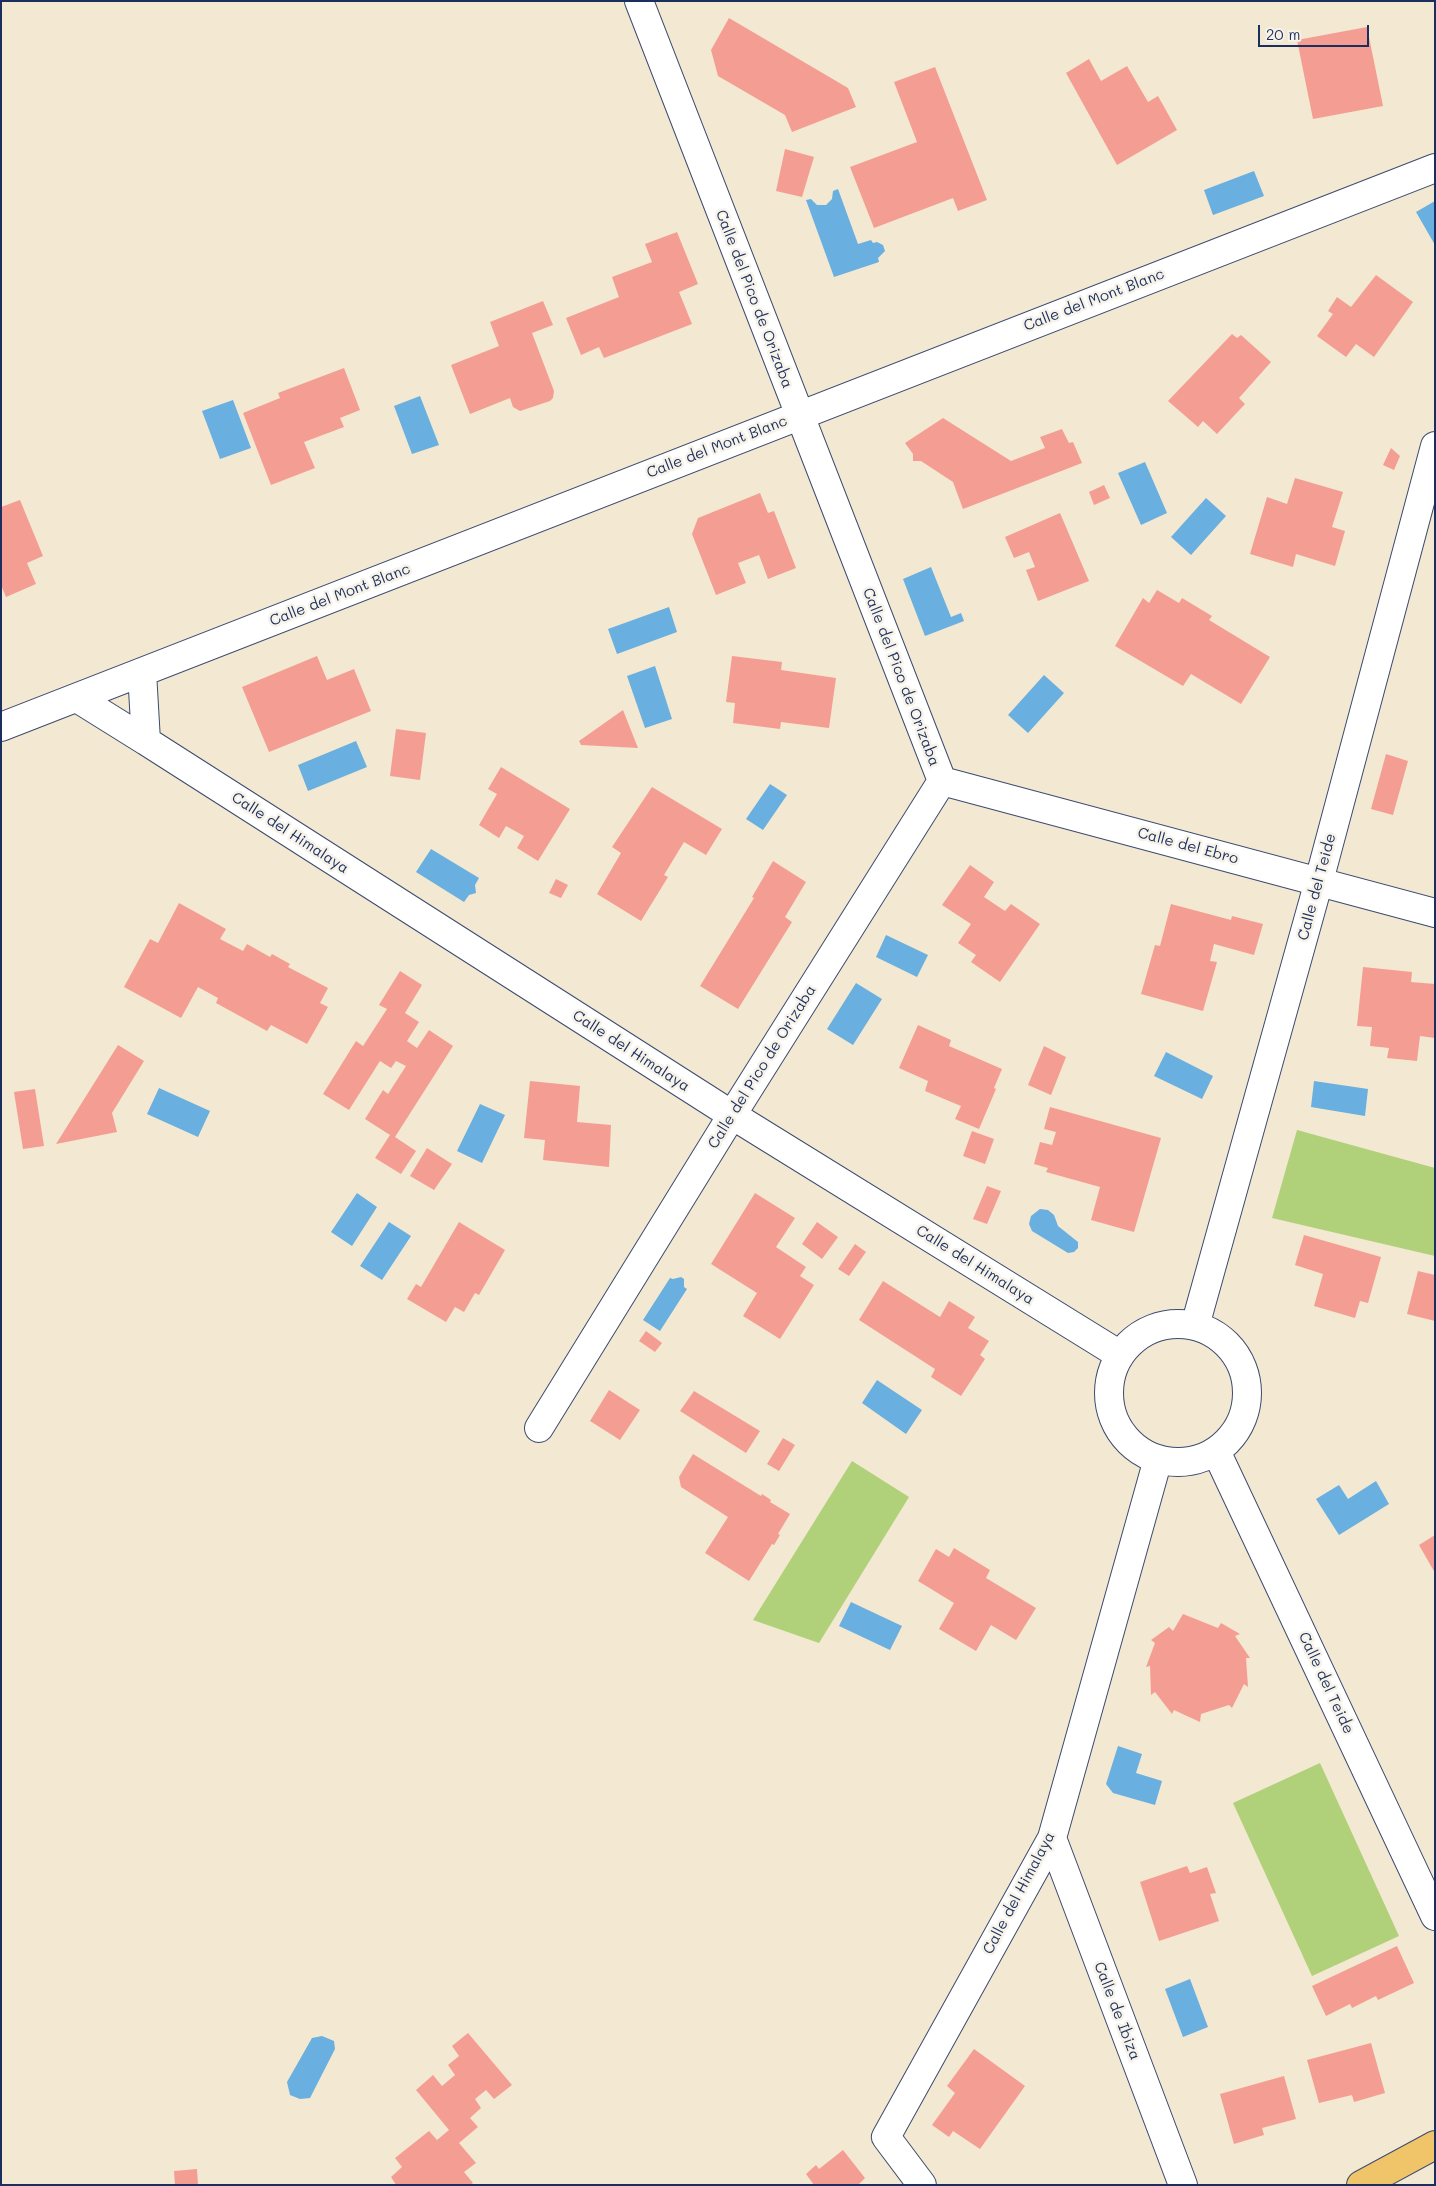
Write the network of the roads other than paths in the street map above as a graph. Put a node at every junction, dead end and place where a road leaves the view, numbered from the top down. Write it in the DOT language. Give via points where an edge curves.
graph roads {
  1 [pos="639,1"];
  2 [pos="1434,168"];
  3 [pos="799,416"];
  4 [pos="1435,446"];
  5 [pos="142,672"];
  6 [pos="76,698"];
  7 [pos="1,727"];
  8 [pos="146,741"];
  9 [pos="942,781"];
  10 [pos="1319,881"];
  11 [pos="1435,913"];
  12 [pos="732,1115"];
  13 [pos="1195,1326"];
  14 [pos="1120,1355"];
  15 [pos="539,1428"];
  16 [pos="1216,1450"];
  17 [pos="1158,1459"];
  18 [pos="1052,1838"];
  19 [pos="1435,1916"];
  20 [pos="1435,2145"];
  21 [pos="922,2185"];
  22 [pos="1183,2185"];
  23 [pos="1360,2185"];
  1 -- 3 [label="street, Calle del Pico de Orizaba"];
  2 -- 3 [label="street, Calle del Mont Blanc"];
  3 -- 5 [label="street, Calle del Mont Blanc"];
  3 -- 9 [label="street, Calle del Pico de Orizaba"];
  4 -- 10 [label="street, Calle del Teide"];
  5 -- 6 [label="street, Calle del Mont Blanc"];
  5 -- 8 [label="street"];
  6 -- 7 [label="street, Calle del Mont Blanc"];
  6 -- 8 [label="street, Calle del Himalaya"];
  8 -- 12 [label="street, Calle del Himalaya"];
  9 -- 10 [label="street, Calle del Ebro"];
  9 -- 12 [label="street, Calle del Pico de Orizaba"];
  10 -- 11 [label="street, Calle del Ebro"];
  10 -- 13 [label="street, Calle del Teide"];
  12 -- 14 [label="street, Calle del Himalaya"];
  12 -- 15 [label="street, Calle del Pico de Orizaba"];
  13 -- 14 [label="street" via="1173,1324 1153,1328 1134,1340"];
  13 -- 16 [label="street" via="1216,1334 1233,1350 1244,1370 1248,1392 1244,1415 1234,1435"];
  14 -- 17 [label="street" via="1110,1379 1110,1404 1118,1428 1135,1447"];
  16 -- 17 [label="street" via="1198,1459 1178,1462"];
  16 -- 19 [label="street, Calle del Teide"];
  17 -- 18 [label="street, Calle del Himalaya"];
  18 -- 21 [label="street, Calle del Himalaya" via="886,2137"];
  18 -- 22 [label="street, Calle de Ibiza"];
  20 -- 23 [label="main road"];
}
